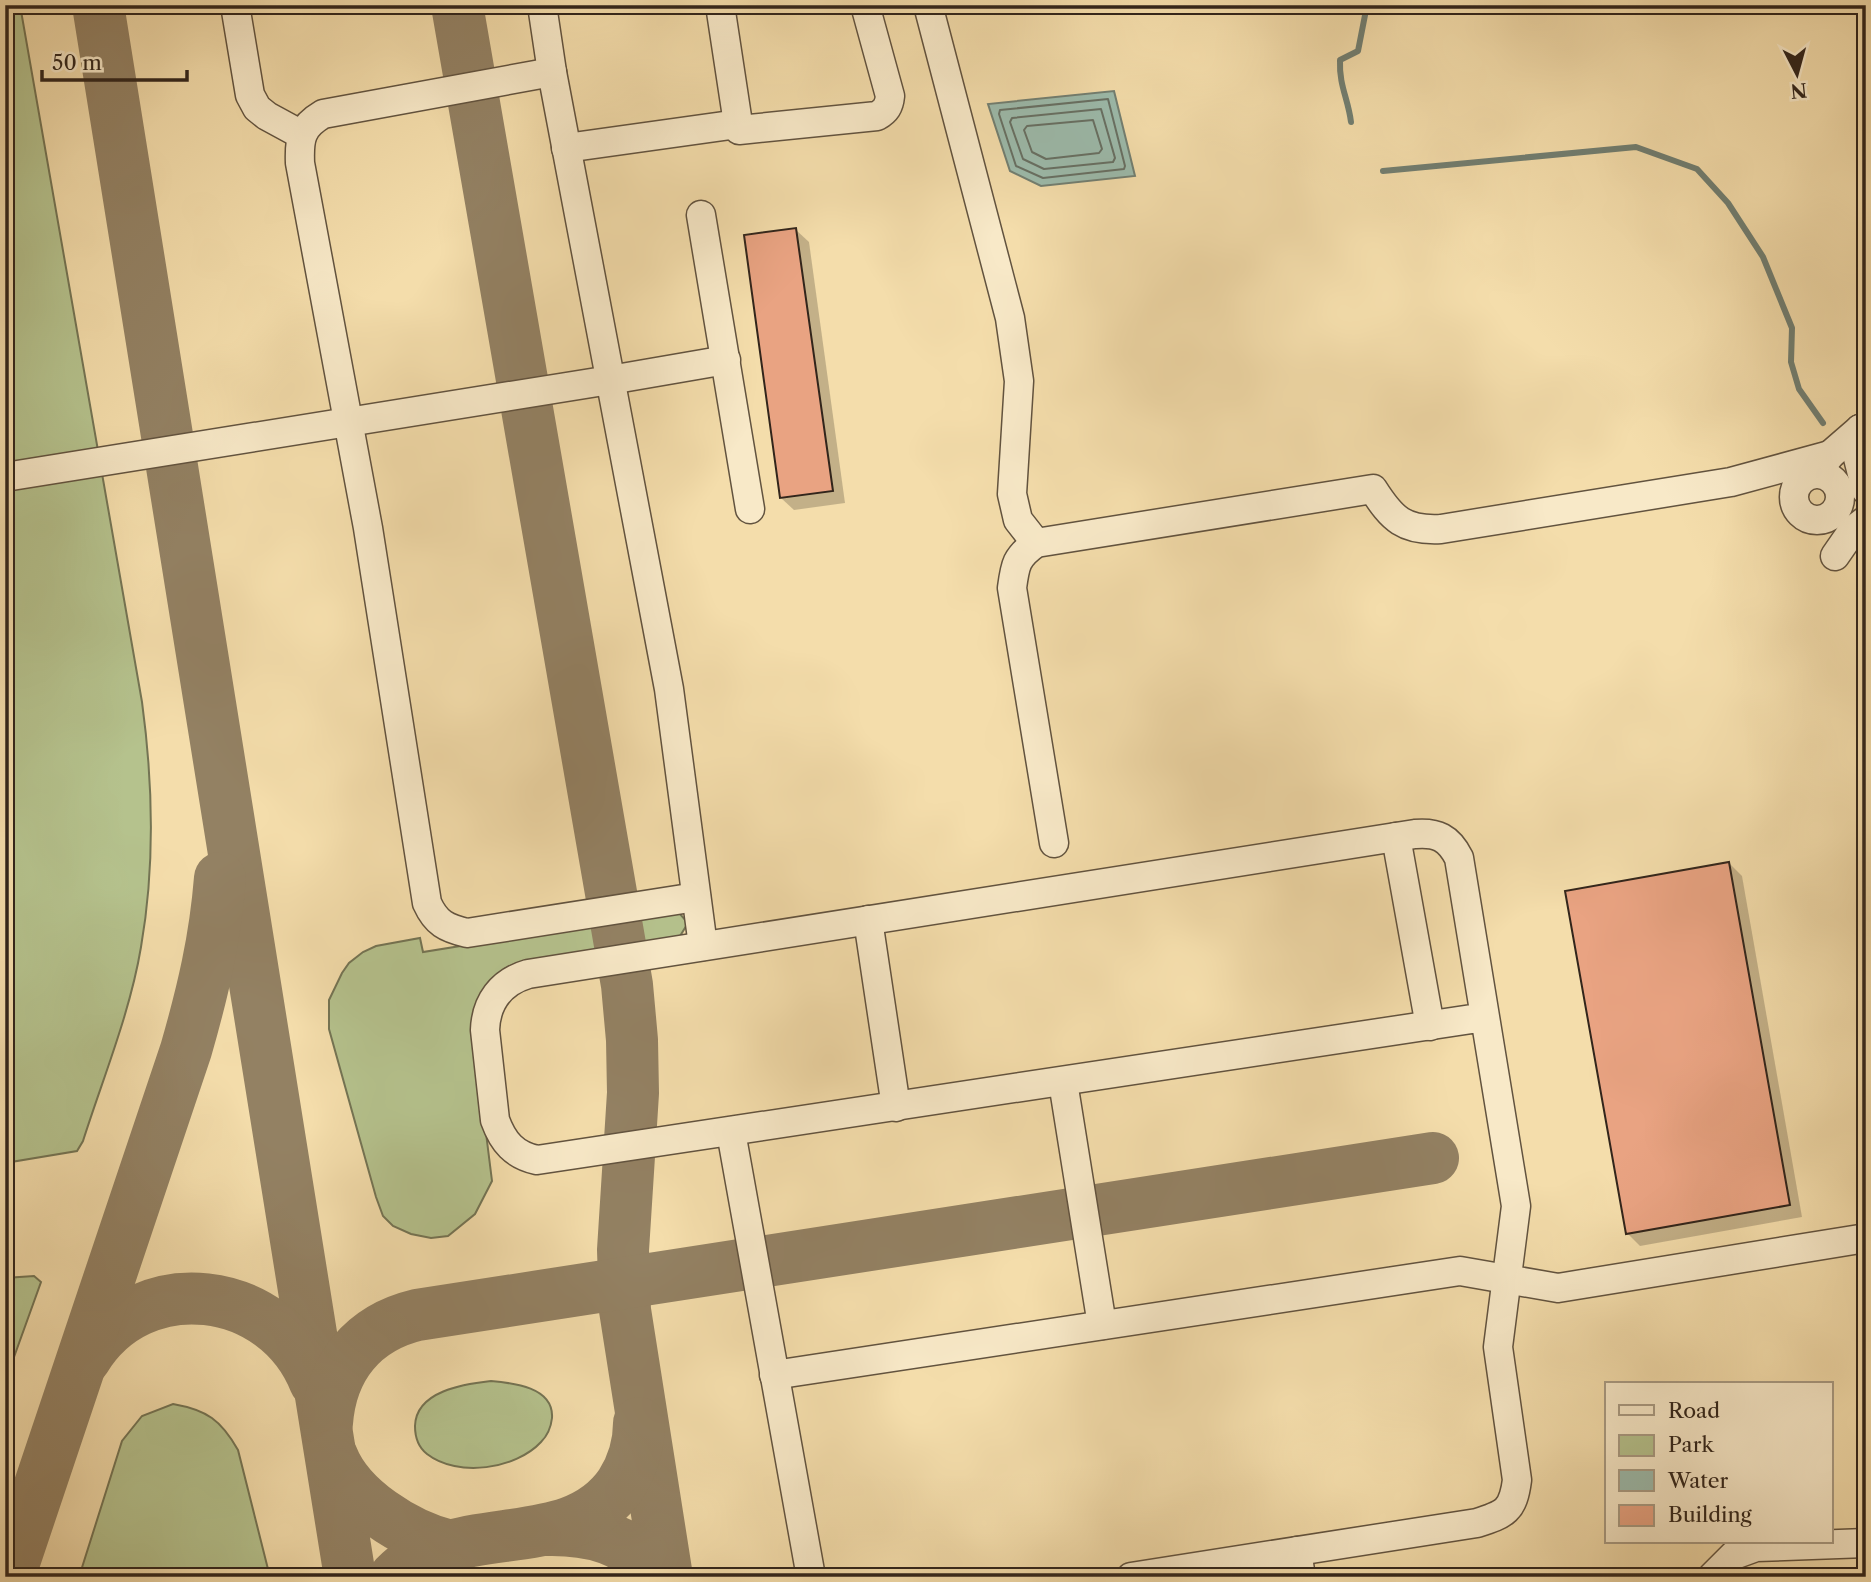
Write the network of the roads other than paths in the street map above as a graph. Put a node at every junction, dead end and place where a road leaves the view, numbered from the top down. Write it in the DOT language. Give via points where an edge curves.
graph roads {
  1 [pos="235,5"];
  2 [pos="541,5"];
  3 [pos="720,5"];
  4 [pos="865,5"];
  5 [pos="929,5"];
  6 [pos="552,72"];
  7 [pos="738,124"];
  8 [pos="302,135"];
  9 [pos="566,148"];
  10 [pos="701,215"];
  11 [pos="726,360"];
  12 [pos="610,380"];
  13 [pos="349,422"];
  14 [pos="1863,428"];
  15 [pos="1812,465"];
  16 [pos="5,477"];
  17 [pos="1731,482"];
  18 [pos="1866,490"];
  19 [pos="1866,507"];
  20 [pos="750,509"];
  21 [pos="1835,512"];
  22 [pos="1801,514"];
  23 [pos="1866,520"];
  24 [pos="1037,543"];
  25 [pos="1835,556"];
  26 [pos="1396,837"];
  27 [pos="1054,843"];
  28 [pos="696,897"];
  29 [pos="868,920"];
  30 [pos="703,946"];
  31 [pos="1485,1017"];
  32 [pos="1430,1026"];
  33 [pos="1063,1082"];
  34 [pos="896,1107"];
  35 [pos="731,1132"];
  36 [pos="1866,1238"];
  37 [pos="1507,1279"];
  38 [pos="1102,1325"];
  39 [pos="774,1375"];
  40 [pos="1866,1543"];
  41 [pos="1299,1564"];
  42 [pos="811,1577"];
  43 [pos="1131,1577"];
  44 [pos="1712,1577"];
  1 -- 8 [label="lane" via="250,95 257,108"];
  2 -- 6 [label="lane"];
  3 -- 7 [label="lane"];
  4 -- 7 [label="lane" via="890,96 885,112 877,117 739,130"];
  5 -- 24 [label="lane" via="1010,318 1019,381 1012,494 1018,520"];
  6 -- 8 [label="lane" via="323,114 309,122"];
  6 -- 9 [label="lane"];
  7 -- 9 [label="lane"];
  8 -- 13 [label="lane" via="300,163"];
  9 -- 12 [label="lane"];
  10 -- 11 [label="lane"];
  11 -- 12 [label="lane"];
  11 -- 20 [label="lane"];
  12 -- 13 [label="lane"];
  12 -- 28 [label="lane" via="669,689"];
  13 -- 16 [label="lane"];
  13 -- 28 [label="lane" via="432,915 441,925 467,933"];
  14 -- 15 [label="lane"];
  14 -- 18 [label="lane" via="1854,442"];
  15 -- 17 [label="lane"];
  15 -- 21 [label="lane" via="1839,490"];
  15 -- 22 [label="lane" via="1796,486 1794,501"];
  17 -- 22 [label="lane" via="1763,486"];
  17 -- 24 [label="lane" via="1420,530 1400,522 1373,489"];
  19 -- 21 [label="lane"];
  21 -- 22 [label="lane" via="1821,520"];
  23 -- 25 [label="lane"];
  24 -- 27 [label="lane" via="1015,564 1012,588"];
  26 -- 29 [label="lane"];
  26 -- 31 [label="lane" via="1429,833 1443,837 1459,858"];
  26 -- 32 [label="lane"];
  28 -- 30 [label="lane"];
  29 -- 30 [label="lane"];
  29 -- 34 [label="lane"];
  30 -- 35 [label="lane" via="528,974 505,984 486,1016 495,1120 513,1151 537,1160"];
  31 -- 32 [label="lane"];
  31 -- 37 [label="lane" via="1516,1206"];
  32 -- 33 [label="lane"];
  33 -- 34 [label="lane"];
  33 -- 38 [label="lane"];
  34 -- 35 [label="lane"];
  35 -- 39 [label="lane"];
  36 -- 37 [label="lane" via="1558,1288"];
  37 -- 38 [label="lane" via="1460,1271"];
  37 -- 41 [label="lane" via="1498,1347 1517,1480 1515,1499 1505,1512 1477,1523"];
  38 -- 39 [label="lane"];
  39 -- 42 [label="lane"];
  40 -- 44 [label="lane" via="1756,1547 1734,1555"];
  41 -- 43 [label="lane"];
}
